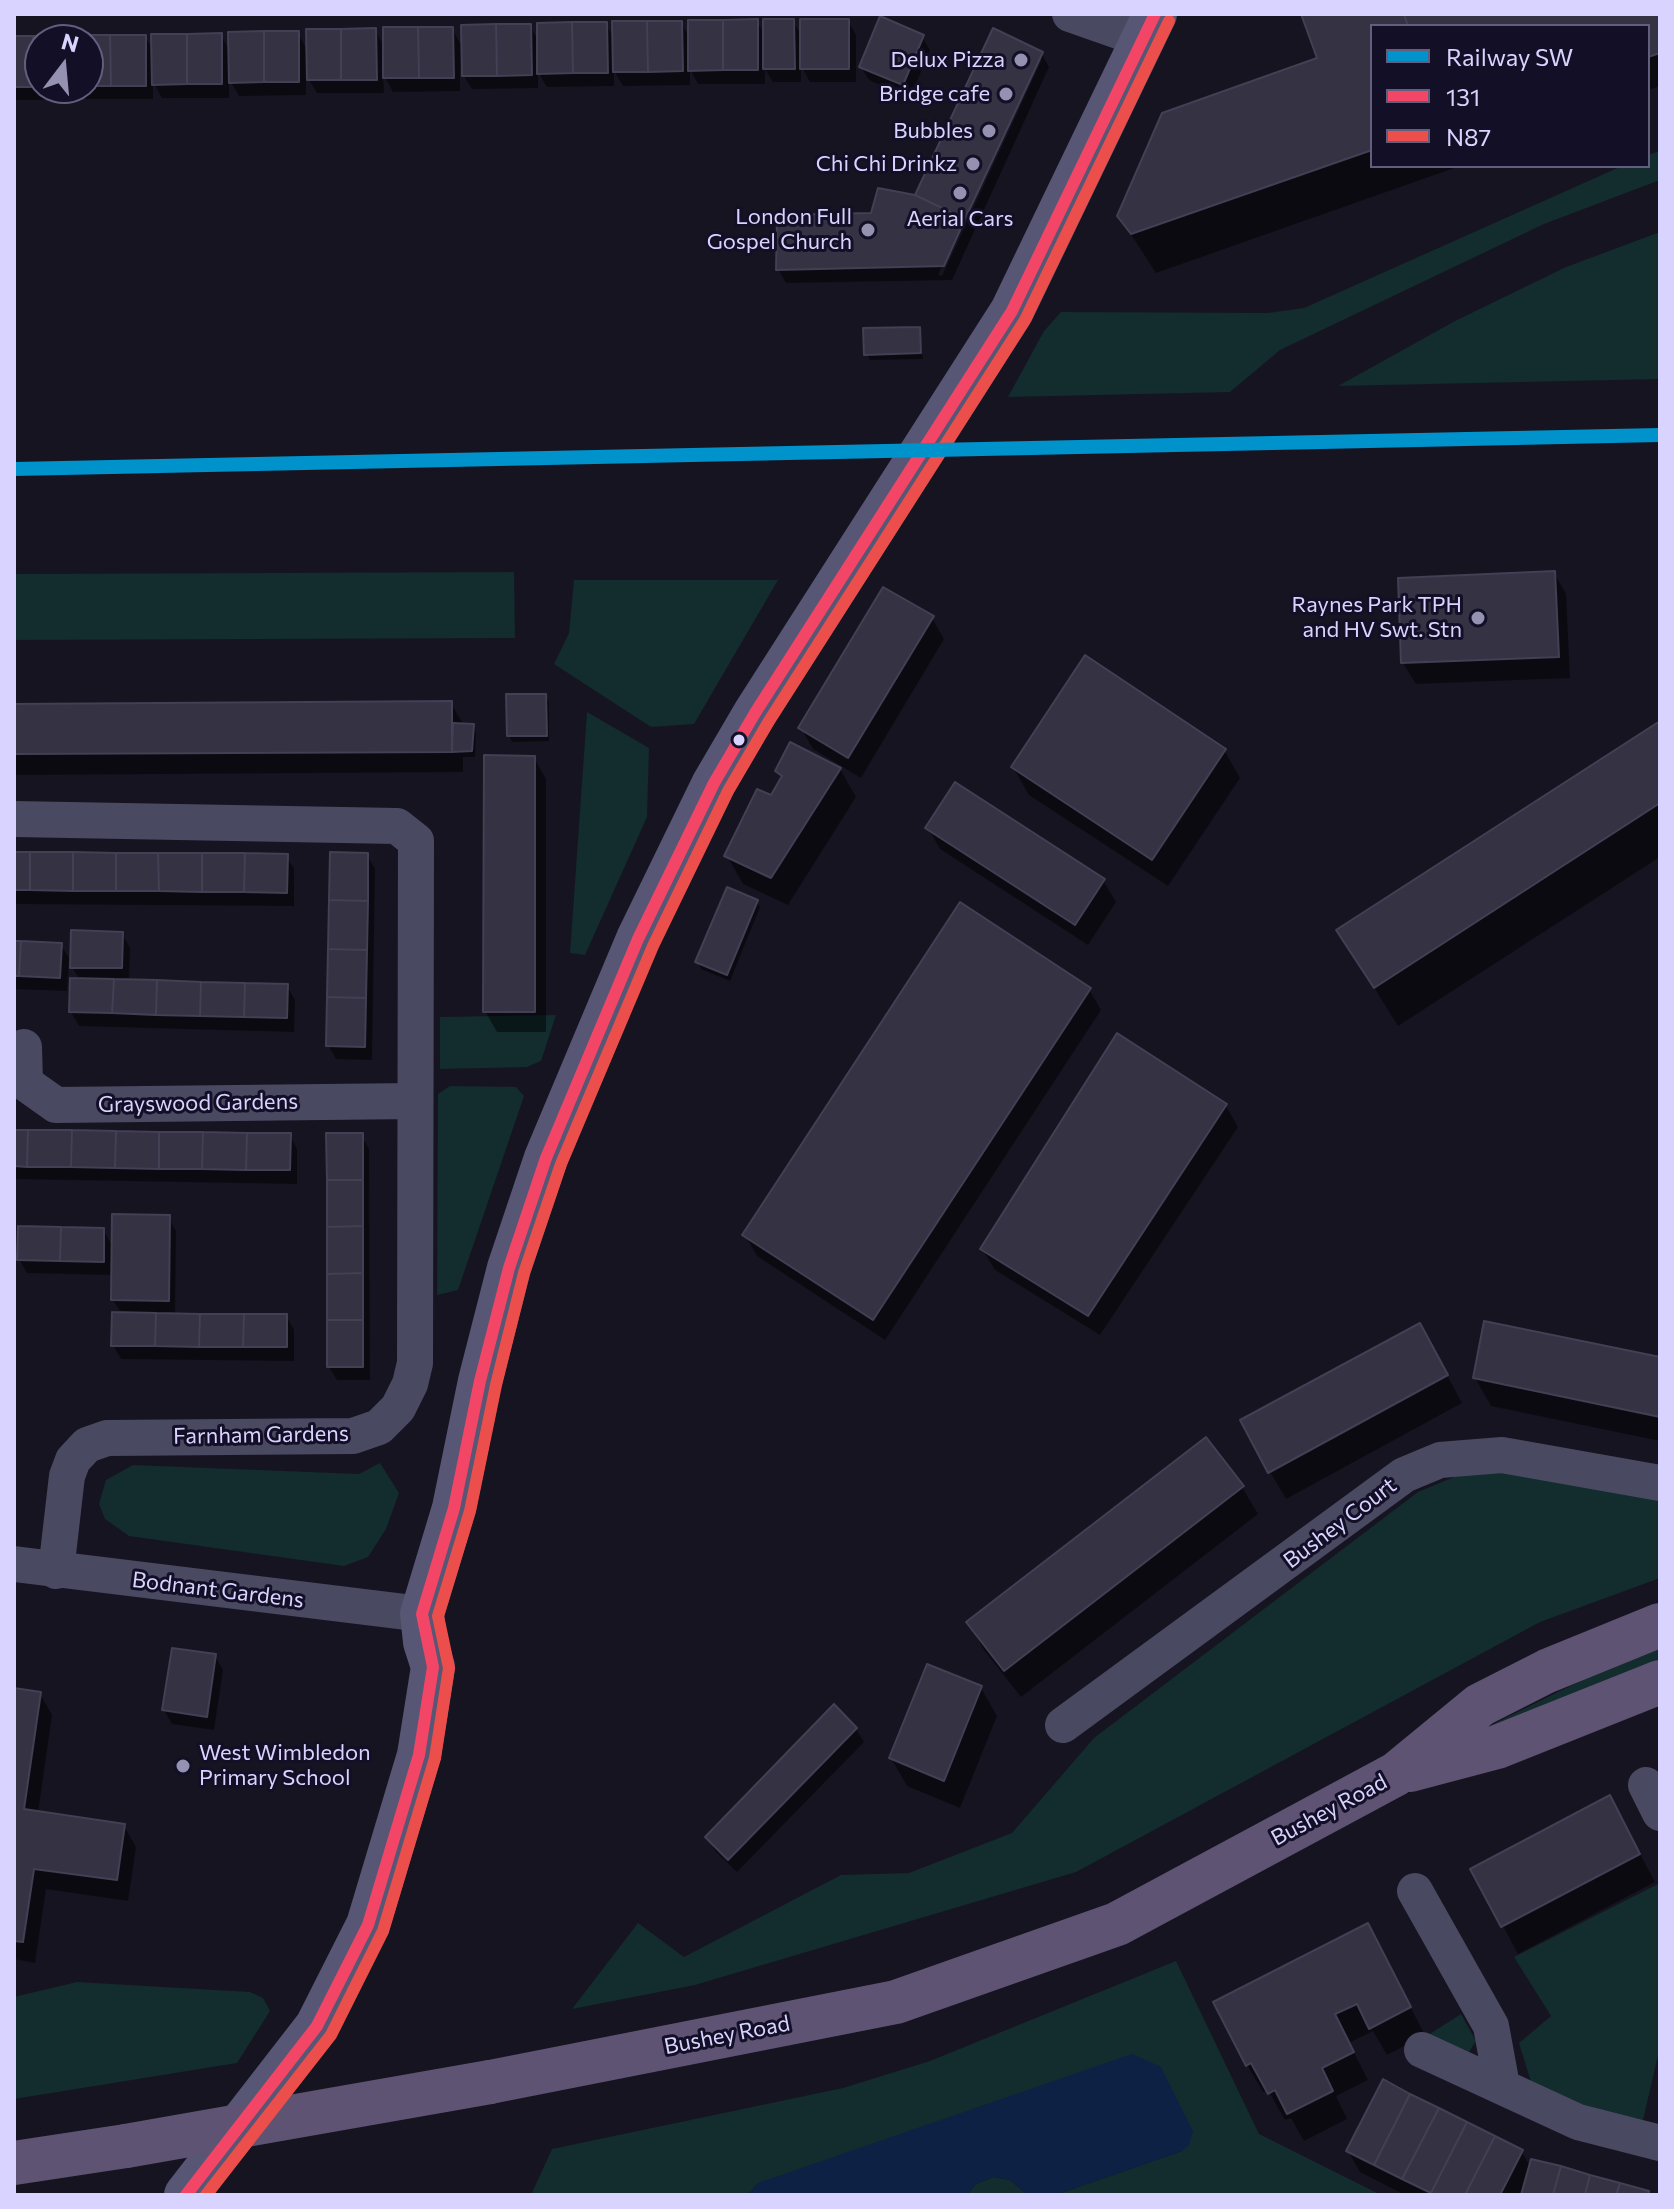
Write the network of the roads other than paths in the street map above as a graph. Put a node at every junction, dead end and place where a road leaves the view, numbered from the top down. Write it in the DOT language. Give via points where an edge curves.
graph roads {
  1 [pos="1070,14"];
  2 [pos="1149,27"];
  3 [pos="14,819"];
  4 [pos="24,1047"];
  5 [pos="414,1101"];
  6 [pos="1660,1483"];
  7 [pos="14,1564"];
  8 [pos="56,1571"];
  9 [pos="422,1614"];
  10 [pos="1660,1625"];
  11 [pos="1660,1682"];
  12 [pos="1063,1725"];
  13 [pos="1396,1774"];
  14 [pos="1415,1891"];
  15 [pos="1422,2050"];
  16 [pos="1502,2086"];
  17 [pos="1660,2143"];
  18 [pos="14,2163"];
  19 [pos="186,2195"];
  1 -- 2 [label="street"];
  2 -- 9 [label="main road" via="1012,311 755,713 646,921 546,1158 509,1268 454,1508"];
  3 -- 5 [label="street, Farnham Gardens" via="397,826 416,841"];
  4 -- 5 [label="street, Grayswood Gardens" via="25,1083 56,1105"];
  5 -- 8 [label="street, Farnham Gardens" via="415,1363 398,1408 379,1427 353,1436 107,1438 87,1445 67,1476"];
  6 -- 12 [label="street, Bushey Court" via="1502,1455 1440,1460 1404,1475"];
  7 -- 8 [label="street, Bodnant Gardens"];
  8 -- 9 [label="street, Bodnant Gardens"];
  9 -- 19 [label="main road" via="433,1667 431,1690 397,1837 368,1925 317,2026"];
  10 -- 13 [label="main road, Bushey Road" via="1480,1705"];
  11 -- 13 [label="main road, Bushey Road" via="1497,1747"];
  13 -- 18 [label="main road, Bushey Road, bridge" via="1117,1924 896,2002 490,2082"];
  14 -- 16 [label="street" via="1491,2026"];
  15 -- 16 [label="street"];
  16 -- 17 [label="street" via="1578,2122"];
}
